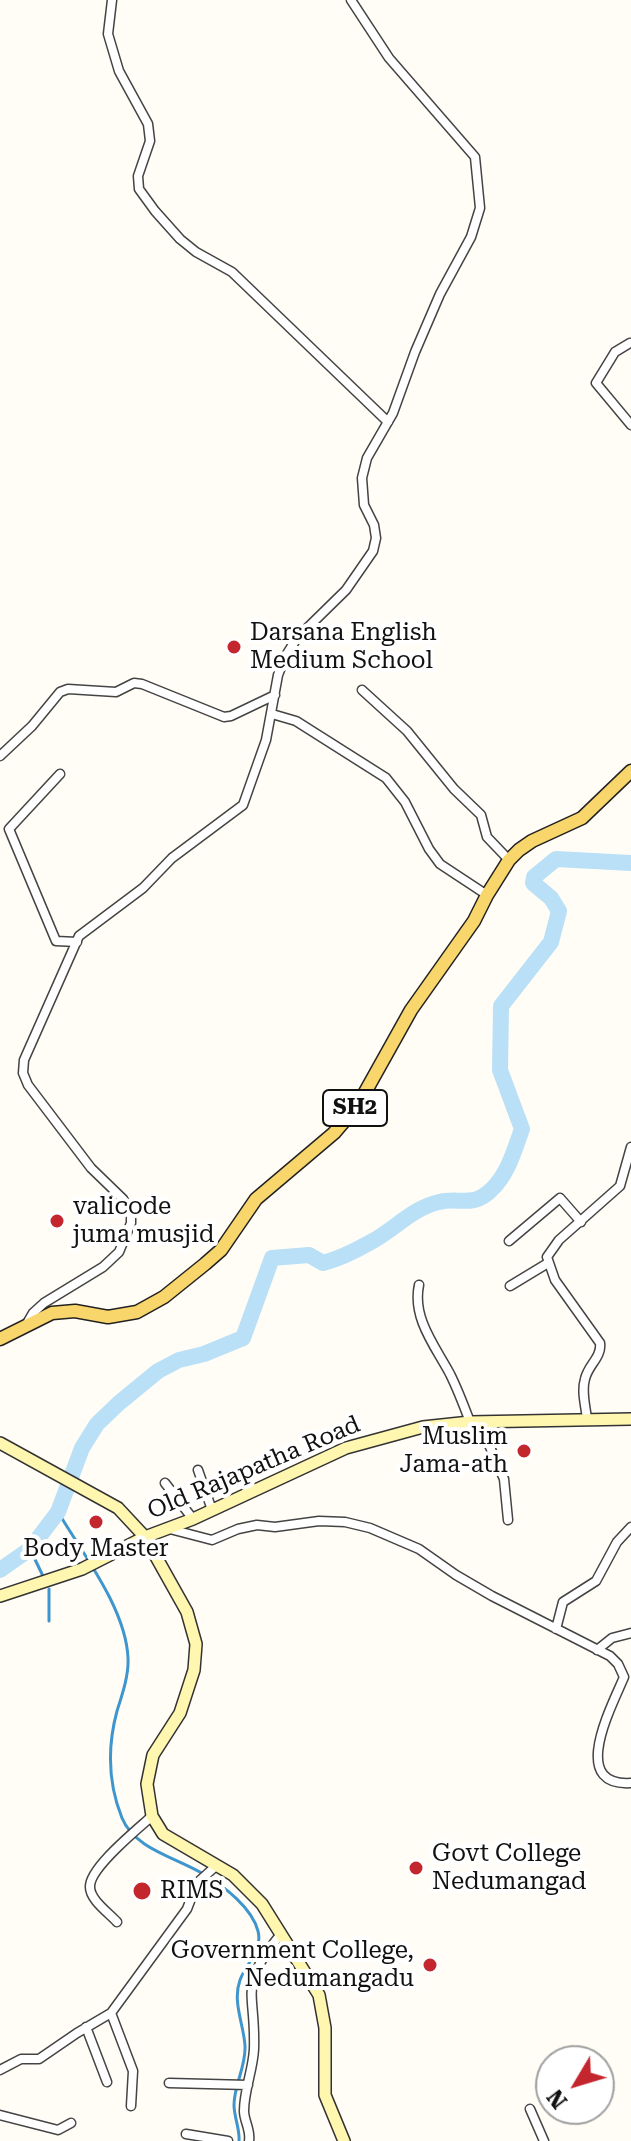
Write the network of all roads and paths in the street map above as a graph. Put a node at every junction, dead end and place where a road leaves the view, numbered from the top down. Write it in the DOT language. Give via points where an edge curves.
graph roads {
  1 [pos="112,0"];
  2 [pos="351,0"];
  3 [pos="630,343"];
  4 [pos="388,422"];
  5 [pos="631,425"];
  6 [pos="362,690"];
  7 [pos="275,695"];
  8 [pos="272,714"];
  9 [pos="0,756"];
  10 [pos="631,771"];
  11 [pos="60,774"];
  12 [pos="9,829"];
  13 [pos="0,835"];
  14 [pos="509,860"];
  15 [pos="487,895"];
  16 [pos="77,942"];
  17 [pos="631,1147"];
  18 [pos="581,1222"];
  19 [pos="509,1241"];
  20 [pos="548,1263"];
  21 [pos="419,1285"];
  22 [pos="510,1286"];
  23 [pos="26,1327"];
  24 [pos="0,1339"];
  25 [pos="631,1419"];
  26 [pos="587,1420"];
  27 [pos="475,1422"];
  28 [pos="0,1443"];
  29 [pos="198,1470"];
  30 [pos="165,1483"];
  31 [pos="212,1510"];
  32 [pos="193,1519"];
  33 [pos="508,1520"];
  34 [pos="631,1527"];
  35 [pos="165,1528"];
  36 [pos="145,1537"];
  37 [pos="0,1596"];
  38 [pos="556,1629"];
  39 [pos="631,1633"];
  40 [pos="597,1650"];
  41 [pos="631,1783"];
  42 [pos="152,1816"];
  43 [pos="217,1865"];
  44 [pos="117,1922"];
  45 [pos="281,1934"];
  46 [pos="111,2013"];
  47 [pos="86,2027"];
  48 [pos="0,2070"];
  49 [pos="107,2082"];
  50 [pos="169,2083"];
  51 [pos="248,2085"];
  52 [pos="131,2106"];
  53 [pos="530,2109"];
  54 [pos="0,2115"];
  55 [pos="71,2123"];
  56 [pos="186,2134"];
  57 [pos="228,2141"];
  58 [pos="249,2141"];
  59 [pos="344,2141"];
  60 [pos="544,2141"];
  1 -- 4 [label="street" via="108,34 119,71 148,124 150,141 139,189 180,239 232,272"];
  2 -- 4 [label="street" via="389,58 475,157 478,174 480,208 471,237 440,294"];
  3 -- 5 [label="street" via="615,352 596,383"];
  4 -- 7 [label="street" via="362,478 364,505 376,538 373,551 346,590 297,638 278,675"];
  6 -- 14 [label="street" via="407,731 481,815 487,837"];
  7 -- 8 [label="street"];
  7 -- 9 [label="street" via="224,717 142,684 116,692 68,689"];
  8 -- 15 [label="street" via="296,721 386,778 440,864"];
  8 -- 16 [label="street" via="243,805 172,858"];
  10 -- 14 [label="main road, SH2" via="582,818 532,841"];
  11 -- 12 [label="street"];
  12 -- 13 [label="street"];
  12 -- 16 [label="street" via="56,941"];
  14 -- 15 [label="main road, SH2"];
  15 -- 23 [label="main road, SH2" via="411,1010 358,1105 334,1133 256,1199 221,1250 137,1312 108,1317 52,1313"];
  16 -- 23 [label="street" via="24,1060 23,1073 91,1168 123,1199 131,1223 119,1252 44,1303"];
  17 -- 18 [label="street" via="620,1186"];
  18 -- 19 [label="street" via="560,1198"];
  18 -- 20 [label="street" via="550,1250"];
  20 -- 22 [label="street"];
  20 -- 26 [label="street" via="600,1343 601,1352 583,1384"];
  21 -- 27 [label="street" via="417,1301 426,1333"];
  23 -- 24 [label="main road, SH2"];
  25 -- 26 [label="main road, Old Rajapatha Road"];
  26 -- 27 [label="main road, Old Rajapatha Road"];
  27 -- 31 [label="main road, Old Rajapatha Road" via="423,1427 346,1448"];
  27 -- 33 [label="street" via="504,1479"];
  28 -- 36 [label="main road" via="118,1508"];
  29 -- 31 [label="street"];
  30 -- 32 [label="street"];
  31 -- 32 [label="main road, Old Rajapatha Road"];
  32 -- 35 [label="main road, Old Rajapatha Road"];
  34 -- 38 [label="street" via="596,1581 563,1602"];
  35 -- 36 [label="main road, Old Rajapatha Road"];
  35 -- 38 [label="street" via="212,1540 257,1525 319,1521 370,1528 419,1549"];
  36 -- 37 [label="main road, Old Rajapatha Road" via="82,1569"];
  36 -- 42 [label="main road" via="187,1612 196,1644 180,1713 153,1755 147,1784"];
  38 -- 40 [label="street"];
  39 -- 40 [label="street" via="612,1638"];
  40 -- 41 [label="street" via="610,1656 624,1677 598,1743 598,1766 612,1782"];
  42 -- 43 [label="main road" via="163,1834"];
  42 -- 44 [label="street" via="89,1886"];
  43 -- 45 [label="main road" via="262,1904"];
  43 -- 46 [label="street" via="197,1883 187,1909"];
  45 -- 51 [label="street" via="261,1959 250,1988 254,2050"];
  45 -- 59 [label="main road" via="319,1995 325,2028 325,2095"];
  46 -- 47 [label="street"];
  46 -- 52 [label="street" via="133,2071"];
  47 -- 48 [label="street" via="39,2059 21,2059"];
  47 -- 49 [label="street"];
  50 -- 51 [label="street"];
  51 -- 58 [label="street" via="244,2114"];
  53 -- 60 [label="street"];
  54 -- 55 [label="street" via="58,2130"];
  56 -- 57 [label="street"];
}
